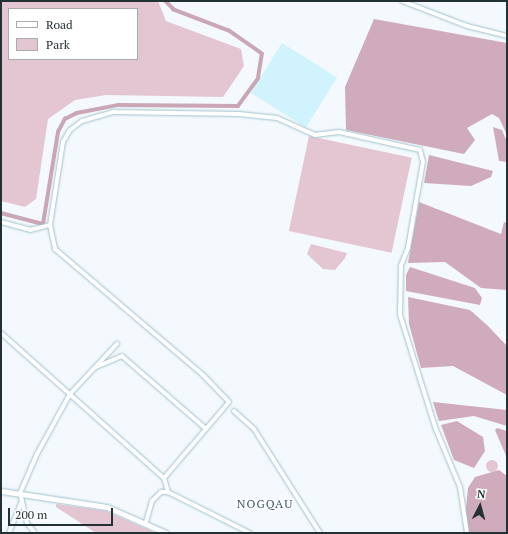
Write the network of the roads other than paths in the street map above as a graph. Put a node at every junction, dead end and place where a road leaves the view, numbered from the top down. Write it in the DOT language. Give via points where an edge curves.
graph roads {
  1 [pos="402,1"];
  2 [pos="507,36"];
  3 [pos="1,222"];
  4 [pos="50,225"];
  5 [pos="1,333"];
  6 [pos="117,344"];
  7 [pos="94,368"];
  8 [pos="70,394"];
  9 [pos="234,410"];
  10 [pos="206,429"];
  11 [pos="164,478"];
  12 [pos="1,491"];
  13 [pos="168,492"];
  14 [pos="20,494"];
  15 [pos="22,500"];
  16 [pos="146,522"];
  17 [pos="9,533"];
  18 [pos="35,533"];
  19 [pos="166,533"];
  20 [pos="250,533"];
  21 [pos="320,533"];
  22 [pos="467,533"];
  1 -- 2 [label="street" via="467,26"];
  3 -- 4 [label="street" via="30,230"];
  4 -- 10 [label="street" via="55,249 204,375 229,402"];
  4 -- 22 [label="street" via="63,142 70,130 82,121 113,112 239,114 277,118 315,135 339,132 420,150 422,162 408,248 401,265 400,315 435,427 460,487"];
  5 -- 8 [label="street"];
  6 -- 7 [label="street"];
  7 -- 8 [label="street"];
  7 -- 10 [label="street" via="122,356"];
  8 -- 11 [label="street"];
  8 -- 14 [label="street" via="37,454"];
  9 -- 21 [label="street" via="254,429"];
  10 -- 11 [label="street"];
  11 -- 13 [label="street"];
  12 -- 14 [label="main road"];
  13 -- 16 [label="street" via="160,492 152,501"];
  13 -- 20 [label="street"];
  14 -- 15 [label="street"];
  14 -- 16 [label="main road" via="107,507"];
  15 -- 17 [label="street"];
  15 -- 18 [label="street" via="27,523"];
  16 -- 19 [label="main road"];
}
